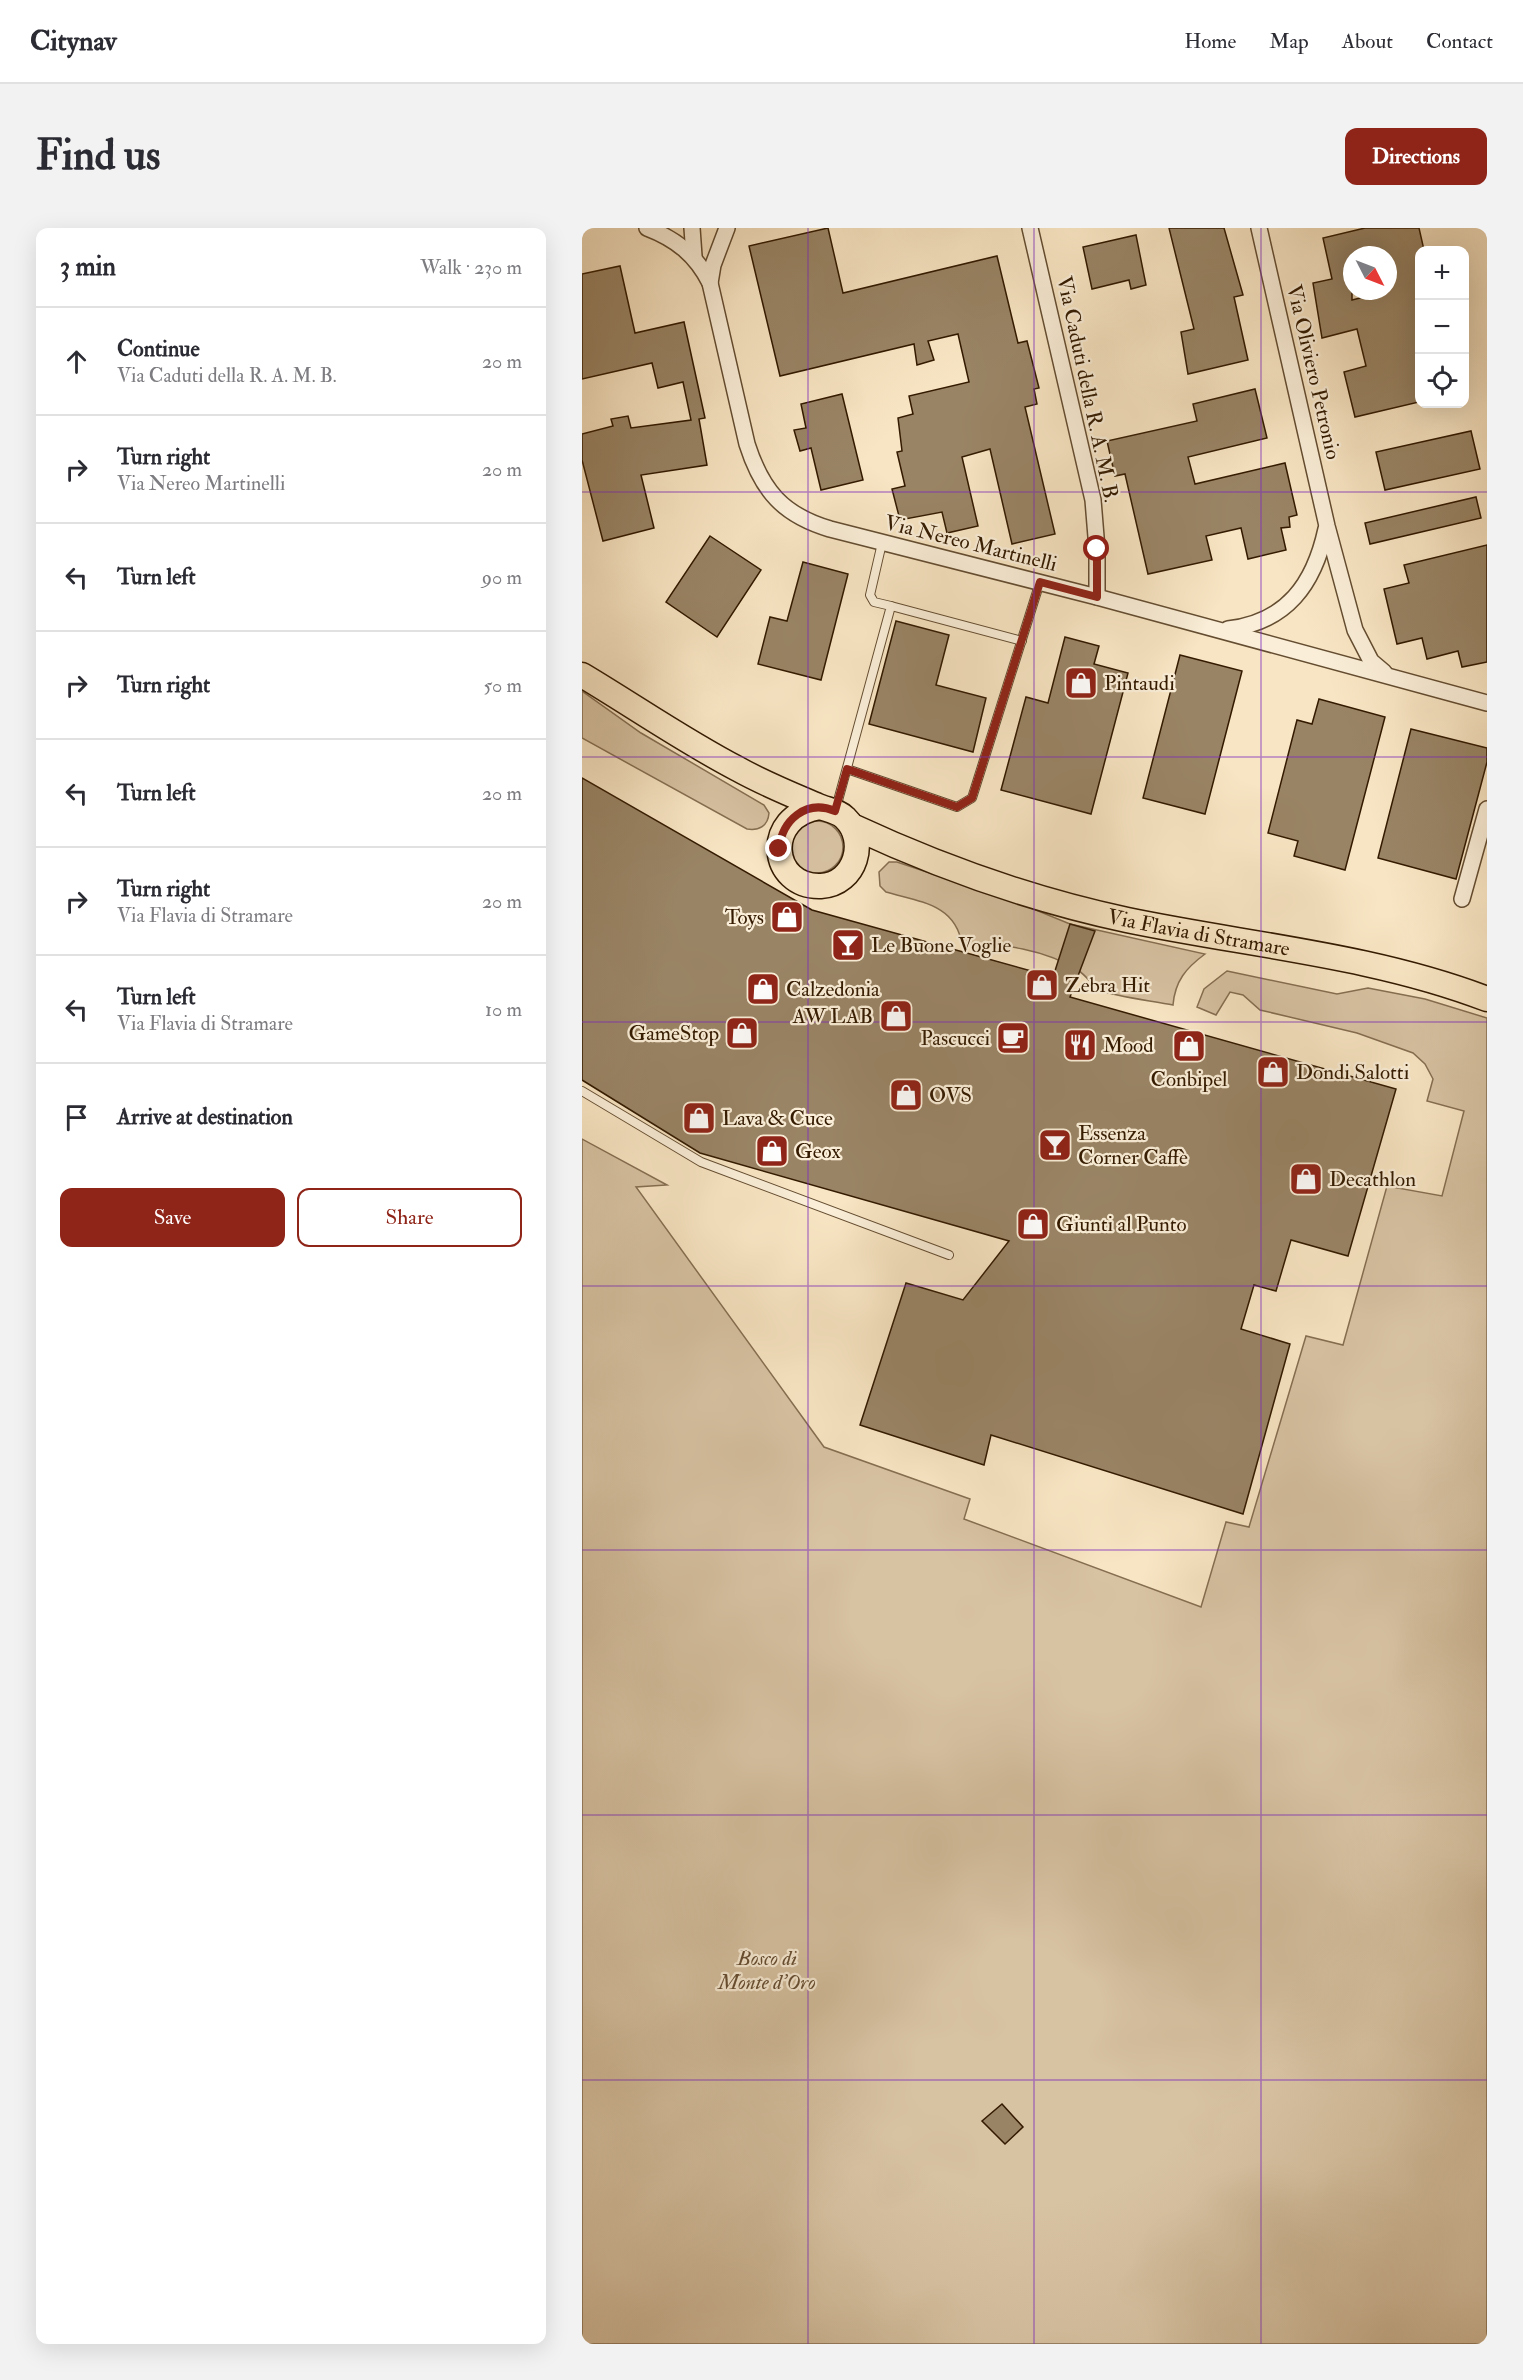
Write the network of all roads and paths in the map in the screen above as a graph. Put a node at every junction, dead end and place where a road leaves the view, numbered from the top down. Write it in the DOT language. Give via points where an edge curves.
graph roads {
  1 [pos="647,228"];
  2 [pos="692,228"];
  3 [pos="713,228"];
  4 [pos="727,228"];
  5 [pos="1030,228"];
  6 [pos="1260,228"];
  7 [pos="719,248"];
  8 [pos="694,256"];
  9 [pos="710,283"];
  10 [pos="1327,526"];
  11 [pos="882,543"];
  12 [pos="1040,582"];
  13 [pos="1097,597"];
  14 [pos="891,606"];
  15 [pos="1220,630"];
  16 [pos="1022,641"];
  17 [pos="1386,673"];
  18 [pos="582,675"];
  19 [pos="1487,703"];
  20 [pos="847,769"];
  21 [pos="754,777"];
  22 [pos="1487,809"];
  23 [pos="836,815"];
  24 [pos="786,824"];
  25 [pos="913,854"];
  26 [pos="854,863"];
  27 [pos="1462,899"];
  28 [pos="1487,999"];
  29 [pos="582,1091"];
  30 [pos="949,1255"];
  1 -- 8 [label="street, Via Nereo Martinelli" via="672,239"];
  2 -- 8 [label="street, Via Nereo Martinelli"];
  3 -- 7 [label="street"];
  4 -- 7 [label="street, Via Nereo Martinelli"];
  5 -- 13 [label="street, Via Caduti della R. A. M. B." via="1093,500"];
  6 -- 10 [label="street, Via Oliviero Petronio"];
  7 -- 9 [label="street, Via Nereo Martinelli"];
  8 -- 9 [label="street, Via Nereo Martinelli"];
  9 -- 11 [label="street, Via Nereo Martinelli" via="747,444 765,487 785,508 812,524"];
  10 -- 15 [label="street, Via Oliviero Petronio" via="1312,574 1293,600 1270,618 1246,627"];
  10 -- 17 [label="street, Via Oliviero Petronio" via="1361,647"];
  11 -- 12 [label="street, Via Nereo Martinelli"];
  11 -- 14 [label="lane" via="870,596 874,602"];
  12 -- 13 [label="street, Via Nereo Martinelli"];
  12 -- 16 [label="lane"];
  13 -- 15 [label="street, Via Nereo Martinelli"];
  14 -- 16 [label="lane"];
  14 -- 20 [label="lane"];
  15 -- 17 [label="street, Via Nereo Martinelli"];
  16 -- 20 [label="lane" via="972,798 957,807"];
  17 -- 19 [label="street, Via Nereo Martinelli"];
  18 -- 21 [label="main road, Via Flavia di Stramare"];
  20 -- 23 [label="lane"];
  21 -- 23 [label="main road, Via Flavia di Stramare"];
  21 -- 24 [label="main road, Via Flavia di Stramare" via="777,801"];
  22 -- 27 [label="street"];
  23 -- 24 [label="main road" via="795,815"];
  23 -- 25 [label="main road, Via Flavia di Stramare"];
  23 -- 26 [label="main road" via="857,838"];
  24 -- 26 [label="main road, Via Flavia di Stramare" via="781,836 782,861 798,880 811,885 834,883"];
  25 -- 26 [label="main road, Via Flavia di Stramare" via="879,855"];
  25 -- 28 [label="main road, Via Flavia di Stramare" via="1050,901 1126,920 1386,968 1447,983"];
  29 -- 30 [label="lane" via="702,1161"];
}
